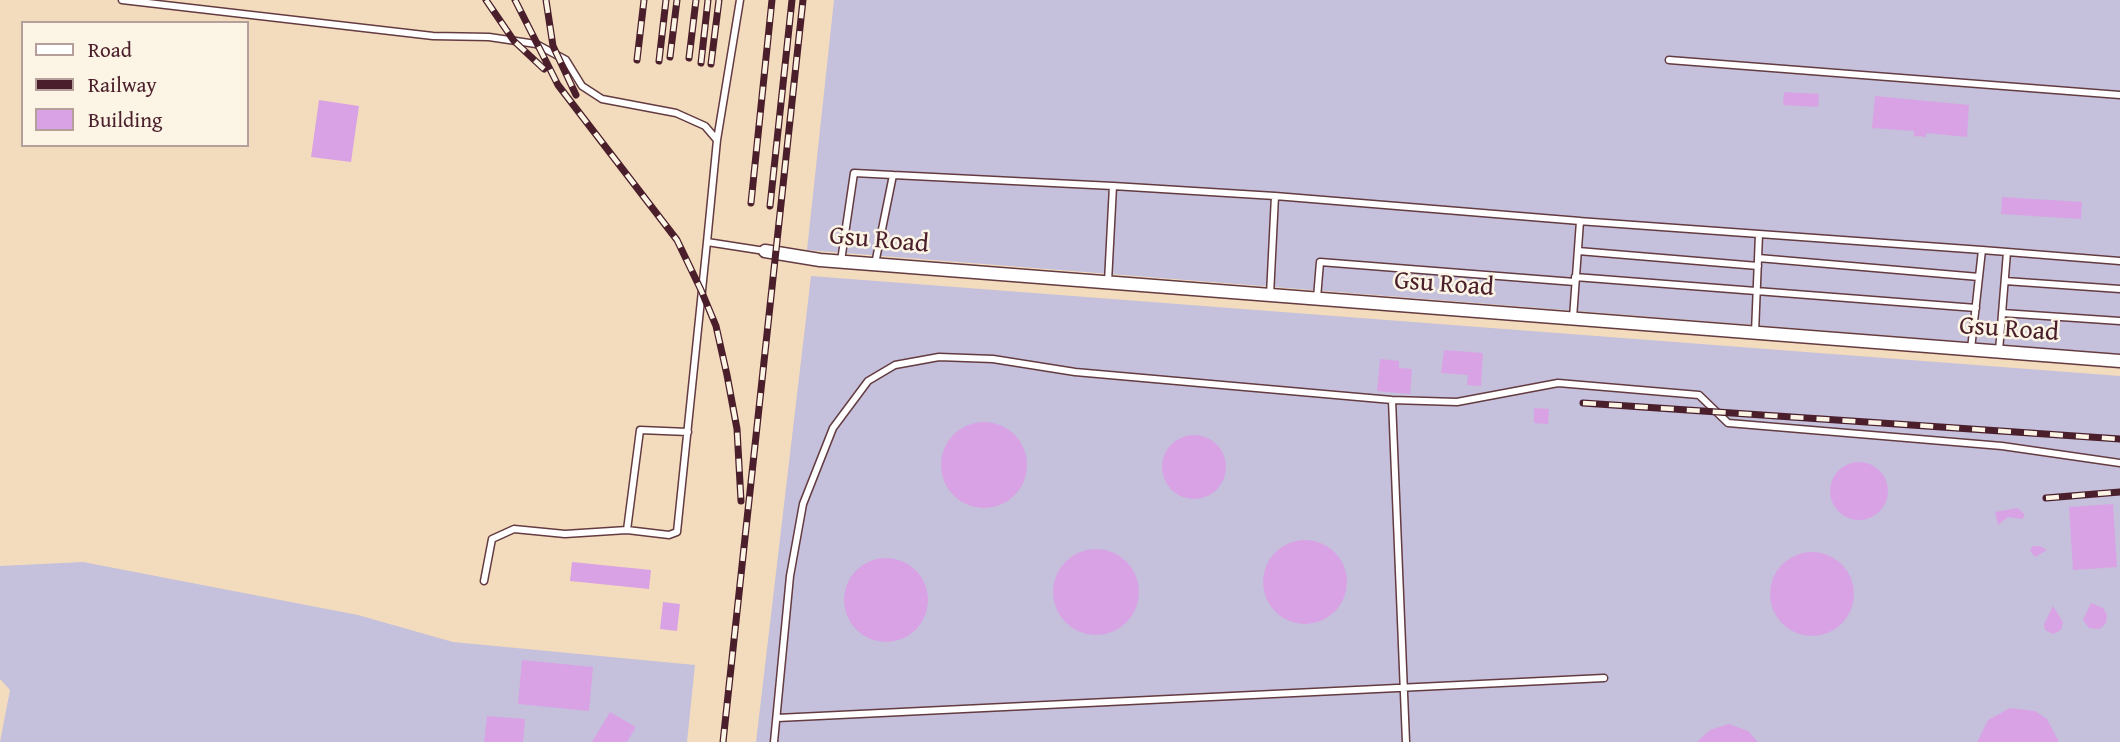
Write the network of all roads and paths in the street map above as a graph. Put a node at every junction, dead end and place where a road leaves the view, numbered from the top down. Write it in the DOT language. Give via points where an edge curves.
graph roads {
  1 [pos="122,0"];
  2 [pos="740,0"];
  3 [pos="1669,60"];
  4 [pos="2120,95"];
  5 [pos="717,139"];
  6 [pos="893,175"];
  7 [pos="1113,186"];
  8 [pos="1275,196"];
  9 [pos="1578,221"];
  10 [pos="1759,234"];
  11 [pos="707,242"];
  12 [pos="1982,250"];
  13 [pos="765,251"];
  14 [pos="1578,251"];
  15 [pos="2007,252"];
  16 [pos="1758,258"];
  17 [pos="841,261"];
  18 [pos="2120,261"];
  19 [pos="874,264"];
  20 [pos="1758,266"];
  21 [pos="1979,277"];
  22 [pos="1575,280"];
  23 [pos="2005,281"];
  24 [pos="1108,282"];
  25 [pos="2120,289"];
  26 [pos="1757,290"];
  27 [pos="1270,295"];
  28 [pos="1317,298"];
  29 [pos="1976,308"];
  30 [pos="2002,313"];
  31 [pos="1573,318"];
  32 [pos="2120,321"];
  33 [pos="1755,332"];
  34 [pos="1971,349"];
  35 [pos="1999,351"];
  36 [pos="2120,361"];
  37 [pos="1392,400"];
  38 [pos="688,432"];
  39 [pos="2120,463"];
  40 [pos="627,530"];
  41 [pos="484,581"];
  42 [pos="1604,678"];
  43 [pos="1404,688"];
  44 [pos="777,718"];
  45 [pos="774,742"];
  46 [pos="1406,742"];
  1 -- 5 [label="lane" via="536,44 566,60 582,86 603,99 676,113 705,126"];
  2 -- 5 [label="lane"];
  3 -- 4 [label="lane"];
  5 -- 11 [label="lane"];
  6 -- 7 [label="lane"];
  6 -- 17 [label="lane" via="854,173"];
  6 -- 19 [label="lane"];
  7 -- 8 [label="lane"];
  7 -- 24 [label="lane"];
  8 -- 9 [label="lane"];
  8 -- 27 [label="lane"];
  9 -- 10 [label="lane"];
  9 -- 14 [label="lane"];
  10 -- 12 [label="lane"];
  10 -- 16 [label="lane"];
  11 -- 13 [label="lane"];
  11 -- 38 [label="lane"];
  12 -- 15 [label="lane"];
  12 -- 21 [label="lane"];
  13 -- 17 [label="street, Gsu Road"];
  14 -- 20 [label="lane"];
  14 -- 22 [label="lane"];
  15 -- 18 [label="lane"];
  15 -- 23 [label="lane"];
  16 -- 20 [label="lane"];
  16 -- 21 [label="lane"];
  17 -- 19 [label="street, Gsu Road"];
  19 -- 24 [label="street, Gsu Road"];
  20 -- 26 [label="lane"];
  21 -- 29 [label="lane"];
  22 -- 26 [label="lane"];
  22 -- 28 [label="lane" via="1320,262"];
  22 -- 31 [label="lane"];
  23 -- 25 [label="lane"];
  23 -- 30 [label="lane"];
  24 -- 27 [label="street, Gsu Road"];
  26 -- 29 [label="lane"];
  26 -- 33 [label="lane"];
  27 -- 28 [label="street, Gsu Road"];
  28 -- 31 [label="street, Gsu Road"];
  29 -- 34 [label="lane"];
  30 -- 32 [label="lane"];
  30 -- 35 [label="lane"];
  31 -- 33 [label="street, Gsu Road"];
  33 -- 34 [label="street, Gsu Road"];
  34 -- 35 [label="street, Gsu Road"];
  35 -- 36 [label="street, Gsu Road"];
  37 -- 39 [label="lane" via="1457,402 1558,383 1699,395 1728,423 2002,446"];
  37 -- 43 [label="lane"];
  37 -- 44 [label="lane" via="1075,372 993,359 939,356 895,365 868,380 834,428 803,504 790,576"];
  38 -- 40 [label="lane" via="640,430"];
  38 -- 40 [label="lane" via="677,532"];
  40 -- 41 [label="lane" via="565,534 514,529 492,539"];
  42 -- 43 [label="lane"];
  43 -- 44 [label="lane"];
  43 -- 46 [label="lane"];
  44 -- 45 [label="lane"];
}
